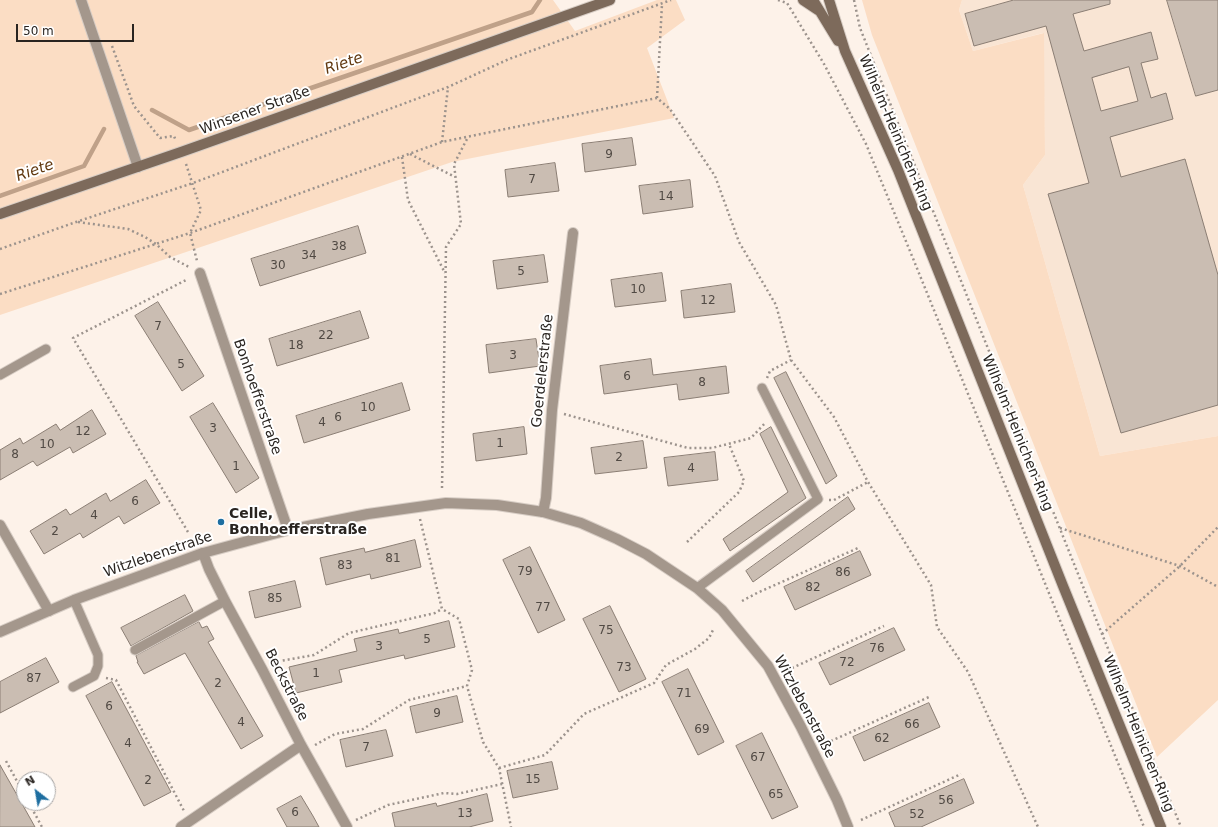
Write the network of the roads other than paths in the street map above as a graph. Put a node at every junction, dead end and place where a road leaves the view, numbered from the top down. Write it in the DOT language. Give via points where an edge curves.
graph roads {
  1 [pos="81,0"];
  2 [pos="610,0"];
  3 [pos="803,0"];
  4 [pos="813,0"];
  5 [pos="829,0"];
  6 [pos="837,0"];
  7 [pos="819,12"];
  8 [pos="834,15"];
  9 [pos="845,51"];
  10 [pos="138,167"];
  11 [pos="0,214"];
  12 [pos="573,233"];
  13 [pos="200,273"];
  14 [pos="46,349"];
  15 [pos="0,375"];
  16 [pos="762,388"];
  17 [pos="543,512"];
  18 [pos="0,525"];
  19 [pos="288,530"];
  20 [pos="203,553"];
  21 [pos="696,588"];
  22 [pos="74,600"];
  23 [pos="225,600"];
  24 [pos="49,611"];
  25 [pos="0,632"];
  26 [pos="134,650"];
  27 [pos="73,687"];
  28 [pos="303,748"];
  29 [pos="185,824"];
  30 [pos="347,826"];
  31 [pos="848,827"];
  32 [pos="1161,827"];
  1 -- 10 [label="street"];
  2 -- 10 [label="main road, Winsener Straße"];
  3 -- 7 [label="main road"];
  4 -- 7 [label="main road, Wilhelm-Heinichen-Ring"];
  5 -- 8 [label="main road, Wilhelm-Heinichen-Ring"];
  6 -- 8 [label="main road"];
  7 -- 9 [label="main road, Wilhelm-Heinichen-Ring"];
  8 -- 9 [label="main road, Wilhelm-Heinichen-Ring"];
  9 -- 32 [label="main road, Wilhelm-Heinichen-Ring" via="898,170"];
  10 -- 11 [label="main road, Winsener Straße"];
  12 -- 17 [label="street, Goerdelerstraße"];
  13 -- 19 [label="street, Bonhoefferstraße"];
  14 -- 15 [label="lane"];
  16 -- 21 [label="lane" via="818,499"];
  17 -- 19 [label="street, Witzlebenstraße" via="497,505 446,503 368,514"];
  17 -- 21 [label="street, Witzlebenstraße" via="617,539 646,554"];
  18 -- 24 [label="street"];
  19 -- 20 [label="street, Witzlebenstraße"];
  20 -- 22 [label="street, Witzlebenstraße"];
  20 -- 23 [label="street, Beckstraße"];
  21 -- 31 [label="street, Witzlebenstraße" via="722,610 768,666 837,800"];
  22 -- 24 [label="street, Witzlebenstraße"];
  22 -- 27 [label="lane" via="98,655 98,666 94,676"];
  23 -- 26 [label="lane"];
  23 -- 28 [label="street, Beckstraße"];
  24 -- 25 [label="street, Witzlebenstraße"];
  28 -- 29 [label="street"];
  28 -- 30 [label="street, Beckstraße"];
}
